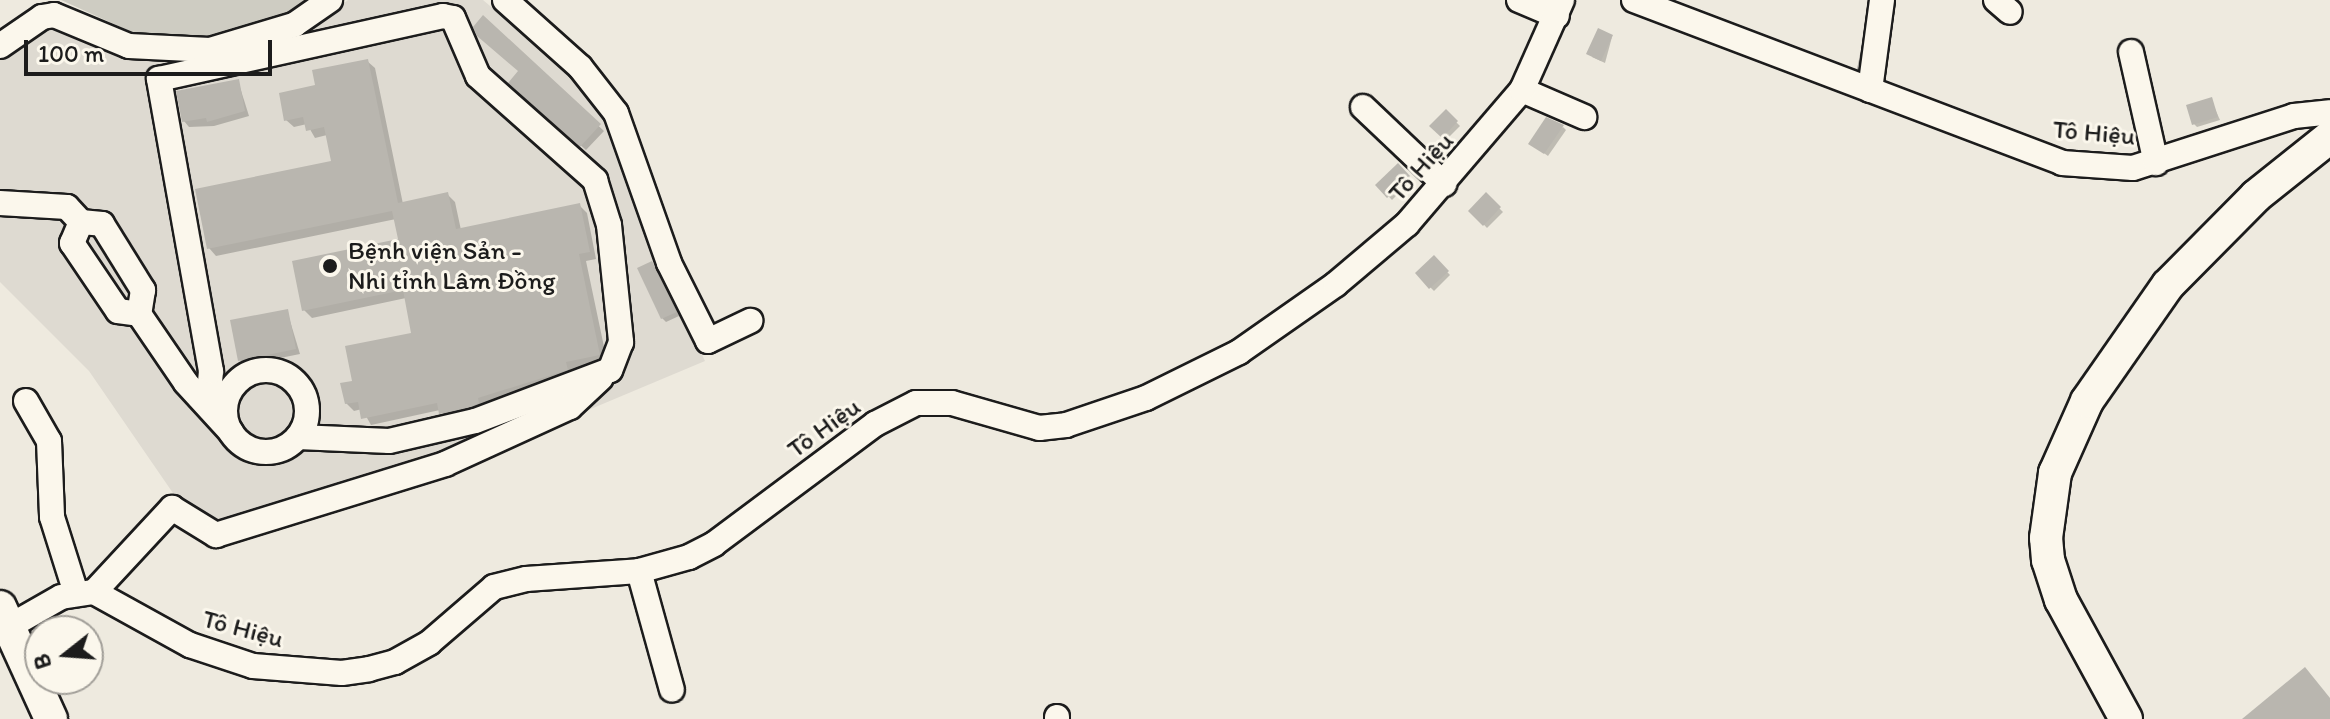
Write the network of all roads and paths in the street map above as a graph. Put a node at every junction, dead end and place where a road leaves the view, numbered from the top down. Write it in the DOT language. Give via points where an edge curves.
graph roads {
  1 [pos="330,0"];
  2 [pos="505,0"];
  3 [pos="1519,0"];
  4 [pos="1634,0"];
  5 [pos="1882,0"];
  6 [pos="1559,8"];
  7 [pos="0,46"];
  8 [pos="2131,52"];
  9 [pos="1522,90"];
  10 [pos="1870,90"];
  11 [pos="1363,107"];
  12 [pos="2330,112"];
  13 [pos="1584,117"];
  14 [pos="2330,137"];
  15 [pos="2156,163"];
  16 [pos="1444,184"];
  17 [pos="0,203"];
  18 [pos="81,222"];
  19 [pos="139,314"];
  20 [pos="750,321"];
  21 [pos="610,370"];
  22 [pos="26,401"];
  23 [pos="208,405"];
  24 [pos="231,432"];
  25 [pos="298,437"];
  26 [pos="639,571"];
  27 [pos="85,592"];
  28 [pos="6,616"];
  29 [pos="672,690"];
  30 [pos="51,719"];
  31 [pos="2126,719"];
  1 -- 7 [label="street" via="294,25 210,50 129,46 54,15 42,17"];
  2 -- 20 [label="street" via="580,67 616,113 669,263 708,341"];
  3 -- 6 [label="street"];
  4 -- 10 [label="street, Tô Hiệu"];
  5 -- 10 [label="street"];
  6 -- 9 [label="street, Tô Hiệu"];
  8 -- 15 [label="street"];
  9 -- 13 [label="street"];
  9 -- 16 [label="street, Tô Hiệu"];
  10 -- 15 [label="street, Tô Hiệu" via="2062,163 2133,168"];
  11 -- 16 [label="street"];
  12 -- 15 [label="street, Tô Hiệu" via="2294,116"];
  14 -- 31 [label="main road" via="2256,196 2168,285 2087,401 2055,473 2048,560 2061,600"];
  16 -- 26 [label="street, Tô Hiệu" via="1407,224 1336,284 1239,352 1187,379 1096,416 1053,427 1025,427 952,403 916,403 875,424 714,544"];
  17 -- 18 [label="street" via="67,207"];
  18 -- 19 [label="street" via="102,224 143,290"];
  18 -- 19 [label="street" via="72,243 118,311"];
  19 -- 23 [label="street" via="186,383"];
  21 -- 23 [label="street" via="621,342 609,225 595,180 478,76 453,18 443,16 159,79 211,371"];
  21 -- 25 [label="street" via="475,421 389,441"];
  21 -- 27 [label="street" via="570,407 445,464 358,492 216,535 172,508"];
  22 -- 27 [label="street" via="49,441 52,517"];
  23 -- 24 [label="street"];
  24 -- 25 [label="street" via="250,449 263,452 288,446"];
  24 -- 25 [label="street" via="226,419 229,391 238,380 263,370 277,371 299,387 307,413"];
  26 -- 27 [label="street, Tô Hiệu" via="526,579 494,587 410,655 342,673 253,666 154,628"];
  26 -- 29 [label="street"];
  27 -- 28 [label="street"];
  28 -- 30 [label="main road"];
}
